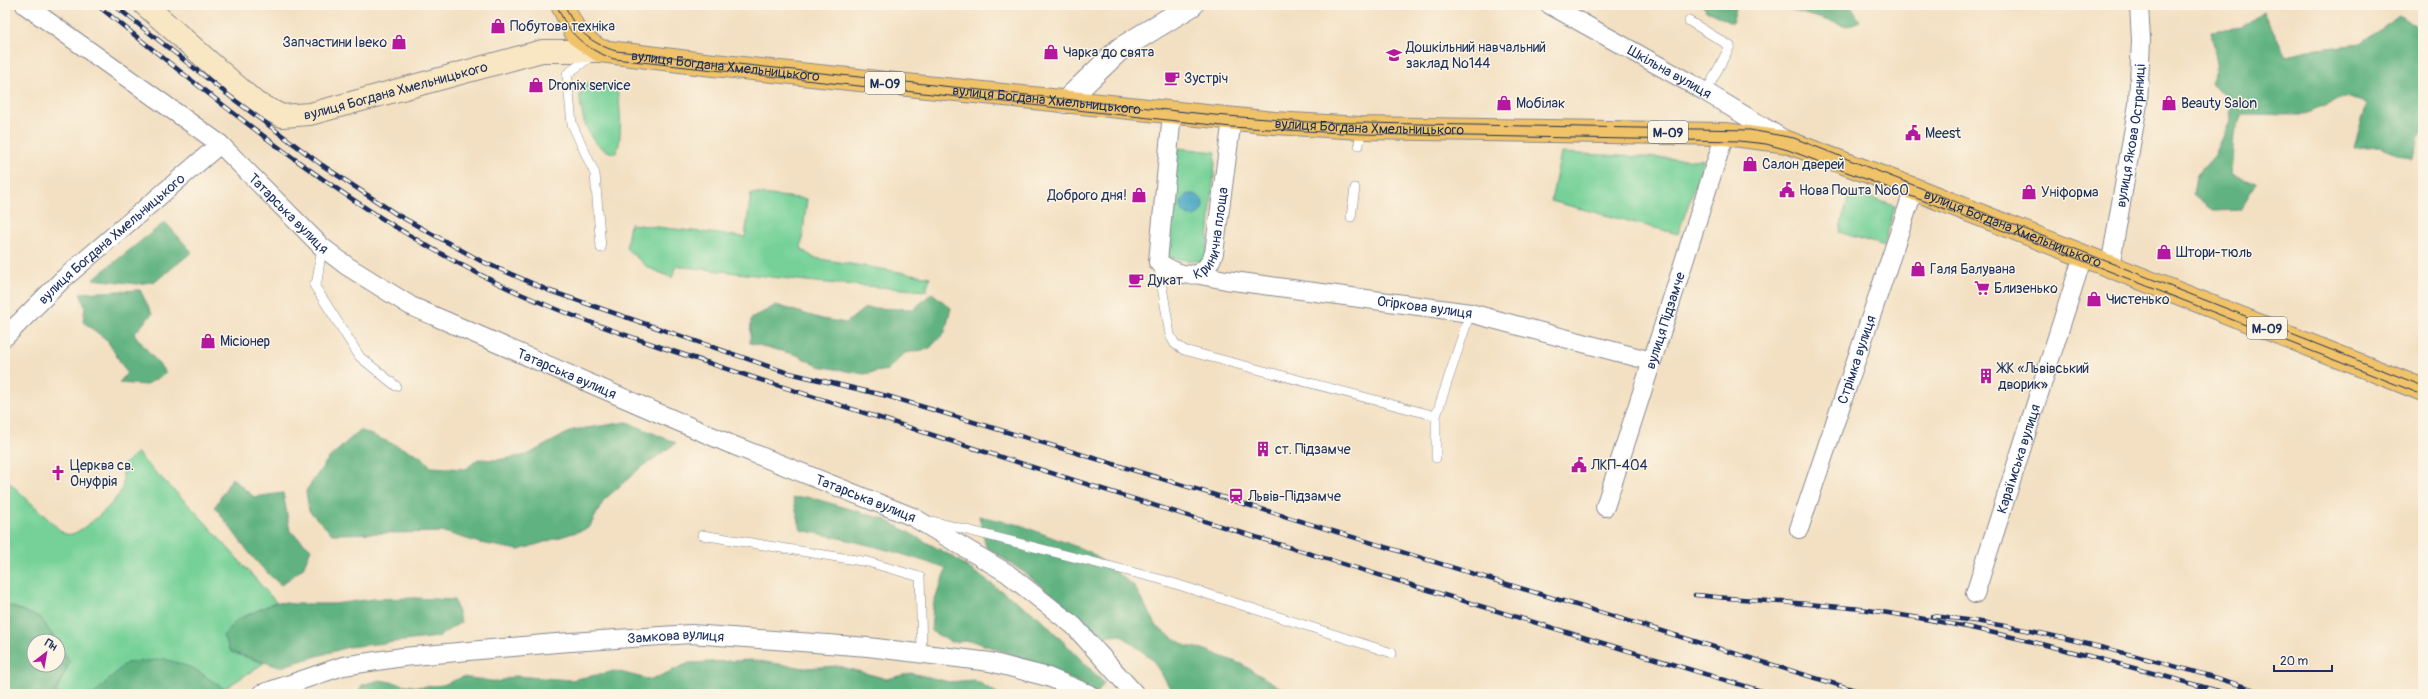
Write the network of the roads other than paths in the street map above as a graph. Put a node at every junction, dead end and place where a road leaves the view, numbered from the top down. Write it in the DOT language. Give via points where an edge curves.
graph roads {
  1 [pos="25,5"];
  2 [pos="145,5"];
  3 [pos="562,5"];
  4 [pos="1192,5"];
  5 [pos="1550,5"];
  6 [pos="2139,5"];
  7 [pos="1689,21"];
  8 [pos="600,51"];
  9 [pos="1706,92"];
  10 [pos="1065,102"];
  11 [pos="1172,113"];
  12 [pos="1232,119"];
  13 [pos="1725,134"];
  14 [pos="1787,142"];
  15 [pos="220,144"];
  16 [pos="1355,188"];
  17 [pos="1914,189"];
  18 [pos="1351,217"];
  19 [pos="322,247"];
  20 [pos="601,248"];
  21 [pos="2083,256"];
  22 [pos="1158,262"];
  23 [pos="2110,266"];
  24 [pos="1195,274"];
  25 [pos="1470,313"];
  26 [pos="5,337"];
  27 [pos="1651,360"];
  28 [pos="396,386"];
  29 [pos="2423,390"];
  30 [pos="1436,416"];
  31 [pos="1436,458"];
  32 [pos="1605,507"];
  33 [pos="913,517"];
  34 [pos="1799,529"];
  35 [pos="702,535"];
  36 [pos="1975,594"];
  37 [pos="922,652"];
  38 [pos="1392,653"];
  39 [pos="262,694"];
  40 [pos="1089,694"];
  41 [pos="1135,694"];
  1 -- 15 [label="street, Татарська вулиця"];
  2 -- 8 [label="main road, вулиця Богдана Хмельницького" via="256,103 282,116 310,114 542,51"];
  3 -- 8 [label="main road, М-09" via="577,35"];
  4 -- 10 [label="street" via="1120,50"];
  5 -- 9 [label="street, Шкільна вулиця"];
  6 -- 23 [label="street, вулиця Якова Остряниці" via="2141,40 2138,104"];
  7 -- 9 [label="lane" via="1730,46"];
  8 -- 10 [label="main road, вулиця Богдана Хмельницького / М-09"];
  8 -- 20 [label="lane" via="567,74 572,124 595,174"];
  9 -- 14 [label="street, Шкільна вулиця"];
  10 -- 11 [label="main road, вулиця Богдана Хмельницького / М-09"];
  11 -- 12 [label="main road, вулиця Богдана Хмельницького / М-09"];
  11 -- 22 [label="street"];
  12 -- 13 [label="main road, вулиця Богдана Хмельницького / М-09" via="1360,137"];
  12 -- 24 [label="street, Кринична площа" via="1214,253 1209,264"];
  13 -- 14 [label="main road, вулиця Богдана Хмельницького / М-09"];
  13 -- 27 [label="street, вулиця Підзамче"];
  14 -- 17 [label="main road, вулиця Богдана Хмельницького / М-09"];
  15 -- 19 [label="street, Татарська вулиця"];
  15 -- 26 [label="street, вулиця Богдана Хмельницького" via="62,280"];
  16 -- 18 [label="lane"];
  17 -- 21 [label="main road, вулиця Богдана Хмельницького / М-09"];
  17 -- 34 [label="street, Стрімка вулиця"];
  19 -- 28 [label="lane" via="317,281 314,285 360,357"];
  19 -- 33 [label="street, Татарська вулиця" via="347,266 411,306 730,444"];
  21 -- 23 [label="main road, вулиця Богдана Хмельницького / М-09"];
  21 -- 36 [label="street, Караїмська вулиця"];
  22 -- 24 [label="street, Кринична площа" via="1177,274"];
  22 -- 30 [label="lane" via="1170,335 1180,347 1346,394"];
  23 -- 29 [label="main road, вулиця Богдана Хмельницького / М-09"];
  24 -- 25 [label="street, Огіркова вулиця"];
  25 -- 27 [label="street, Огіркова вулиця"];
  25 -- 30 [label="lane"];
  27 -- 32 [label="street, вулиця Підзамче"];
  30 -- 31 [label="lane"];
  33 -- 38 [label="lane" via="1163,580"];
  33 -- 41 [label="street, Татарська вулиця" via="1007,573 1068,621"];
  35 -- 37 [label="lane" via="868,562 920,577"];
  37 -- 39 [label="street, Замкова вулиця" via="690,634 627,638 403,657 343,666"];
  37 -- 40 [label="street, Замкова вулиця" via="990,662 1048,677"];
}
